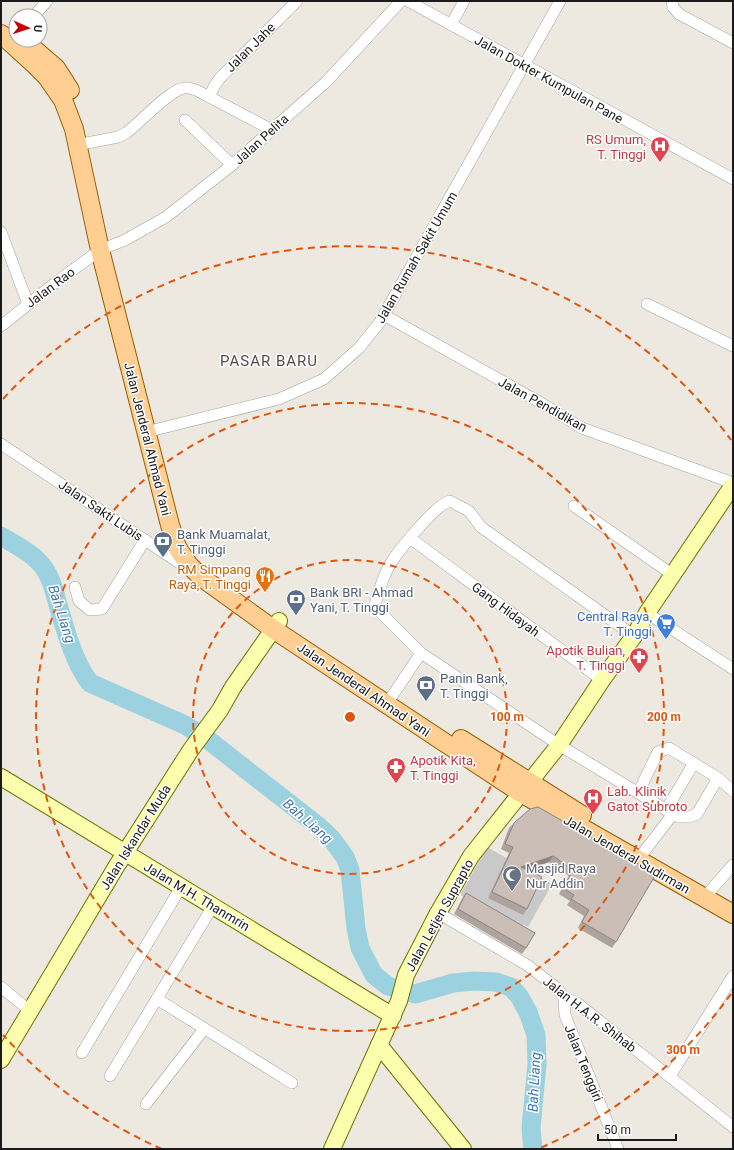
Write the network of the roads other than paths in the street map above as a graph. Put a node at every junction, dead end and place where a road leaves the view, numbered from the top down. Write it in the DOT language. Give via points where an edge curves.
graph roads {
  1 [pos="297,1"];
  2 [pos="401,1"];
  3 [pos="408,1"];
  4 [pos="464,1"];
  5 [pos="560,1"];
  6 [pos="672,1"];
  7 [pos="451,25"];
  8 [pos="1,34"];
  9 [pos="733,43"];
  10 [pos="33,48"];
  11 [pos="523,65"];
  12 [pos="209,97"];
  13 [pos="185,120"];
  14 [pos="272,130"];
  15 [pos="87,144"];
  16 [pos="232,165"];
  17 [pos="733,179"];
  18 [pos="1,232"];
  19 [pos="105,248"];
  20 [pos="28,304"];
  21 [pos="647,304"];
  22 [pos="384,315"];
  23 [pos="1,326"];
  24 [pos="733,346"];
  25 [pos="150,431"];
  26 [pos="1,444"];
  27 [pos="733,484"];
  28 [pos="574,506"];
  29 [pos="410,538"];
  30 [pos="145,540"];
  31 [pos="673,575"];
  32 [pos="200,577"];
  33 [pos="75,587"];
  34 [pos="647,613"];
  35 [pos="276,625"];
  36 [pos="634,636"];
  37 [pos="421,653"];
  38 [pos="733,669"];
  39 [pos="602,680"];
  40 [pos="392,696"];
  41 [pos="559,745"];
  42 [pos="694,763"];
  43 [pos="1,777"];
  44 [pos="718,778"];
  45 [pos="525,788"];
  46 [pos="733,791"];
  47 [pos="638,793"];
  48 [pos="669,812"];
  49 [pos="126,853"];
  50 [pos="643,853"];
  51 [pos="733,865"];
  52 [pos="181,887"];
  53 [pos="710,891"];
  54 [pos="733,905"];
  55 [pos="213,906"];
  56 [pos="438,913"];
  57 [pos="733,914"];
  58 [pos="733,976"];
  59 [pos="1,988"];
  60 [pos="564,998"];
  61 [pos="157,999"];
  62 [pos="396,1008"];
  63 [pos="30,1011"];
  64 [pos="204,1029"];
  65 [pos="379,1045"];
  66 [pos="82,1053"];
  67 [pos="1,1060"];
  68 [pos="110,1076"];
  69 [pos="670,1076"];
  70 [pos="292,1083"];
  71 [pos="146,1104"];
  72 [pos="733,1126"];
  73 [pos="332,1149"];
  74 [pos="463,1149"];
  75 [pos="618,1149"];
  1 -- 12 [label="street, Jalan Jahe" via="220,78"];
  2 -- 14 [label="street, Jalan Pelita" via="326,82"];
  3 -- 7 [label="street, Jalan Dokter Kumpulan Pane"];
  4 -- 7 [label="street"];
  5 -- 11 [label="street, Jalan Rumah Sakit Umum"];
  6 -- 9 [label="street" via="679,14"];
  7 -- 11 [label="street, Jalan Dokter Kumpulan Pane"];
  8 -- 19 [label="main road, Jalan Jenderal Ahmad Yani" via="47,77 63,100 74,129"];
  10 -- 15 [label="main road, Jalan Jenderal Ahmad Yani" via="56,68 74,95"];
  11 -- 17 [label="street, Jalan Dokter Kumpulan Pane"];
  11 -- 22 [label="street, Jalan Rumah Sakit Umum"];
  12 -- 14 [label="street"];
  12 -- 15 [label="street" via="196,90 181,89 171,94 126,133"];
  13 -- 16 [label="street"];
  14 -- 16 [label="street, Jalan Pelita"];
  15 -- 19 [label="main road, Jalan Jenderal Ahmad Yani"];
  16 -- 19 [label="street, Jalan Pelita" via="166,217"];
  18 -- 20 [label="street"];
  19 -- 20 [label="street, Jalan Rao"];
  19 -- 25 [label="main road, Jalan Jenderal Ahmad Yani"];
  20 -- 23 [label="street, Jalan Rao"];
  21 -- 24 [label="street"];
  22 -- 25 [label="street, Jalan Rumah Sakit Umum" via="359,348 324,379 279,399"];
  22 -- 27 [label="street, Jalan Pendidikan" via="582,428"];
  25 -- 32 [label="main road, Jalan Jenderal Ahmad Yani" via="177,547"];
  25 -- 35 [label="main road, Jalan Jenderal Ahmad Yani" via="187,538 196,555"];
  26 -- 30 [label="street, Jalan Sakti Lubis"];
  27 -- 31 [label="street, Jalan Letjen Suprapto"];
  28 -- 31 [label="street"];
  29 -- 36 [label="street" via="439,507 450,500 469,511 481,527"];
  29 -- 37 [label="street" via="392,562 375,605 377,610"];
  29 -- 39 [label="street, Gang Hidayah"];
  30 -- 32 [label="street, Jalan Sakti Lubis"];
  30 -- 33 [label="street" via="102,609 90,610 79,601"];
  31 -- 34 [label="street, Jalan Letjen Suprapto"];
  32 -- 35 [label="main road, Jalan Jenderal Ahmad Yani"];
  34 -- 36 [label="street, Jalan Letjen Suprapto"];
  34 -- 38 [label="street"];
  35 -- 40 [label="main road, Jalan Jenderal Ahmad Yani"];
  35 -- 45 [label="main road, Jalan Jenderal Ahmad Yani"];
  35 -- 49 [label="street, Jalan Iskandar Muda" via="190,751"];
  36 -- 39 [label="street, Jalan Letjen Suprapto"];
  37 -- 40 [label="street"];
  37 -- 41 [label="street"];
  39 -- 41 [label="street, Jalan Letjen Suprapto"];
  40 -- 45 [label="main road, Jalan Jenderal Ahmad Yani"];
  41 -- 45 [label="street, Jalan Letjen Suprapto"];
  41 -- 47 [label="street"];
  42 -- 44 [label="street"];
  42 -- 47 [label="street" via="673,749 663,749 658,752"];
  42 -- 48 [label="street"];
  43 -- 49 [label="street, Jalan M.H. Thanmrin"];
  44 -- 46 [label="street"];
  44 -- 48 [label="street" via="697,814 679,817"];
  45 -- 50 [label="main road, Jalan Jenderal Sudirman"];
  45 -- 56 [label="street, Jalan Letjen Suprapto" via="471,856"];
  45 -- 57 [label="main road, Jalan Jenderal Sudirman"];
  47 -- 48 [label="street"];
  48 -- 50 [label="street"];
  49 -- 52 [label="street, Jalan M.H. Thanmrin"];
  49 -- 63 [label="street, Jalan Iskandar Muda"];
  50 -- 53 [label="main road, Jalan Jenderal Sudirman"];
  51 -- 53 [label="street"];
  52 -- 55 [label="street, Jalan M.H. Thanmrin"];
  52 -- 66 [label="street"];
  53 -- 54 [label="main road, Jalan Jenderal Sudirman"];
  55 -- 61 [label="street"];
  55 -- 62 [label="street, Jalan M.H. Thanmrin"];
  56 -- 60 [label="street, Jalan H.A.R. Shihab" via="527,965 558,989"];
  56 -- 62 [label="street, Jalan Letjen Suprapto" via="406,975"];
  58 -- 69 [label="street"];
  59 -- 63 [label="street"];
  60 -- 69 [label="street, Jalan H.A.R. Shihab" via="577,1003"];
  60 -- 75 [label="street, Jalan Tenggiri" via="565,1015"];
  61 -- 64 [label="street"];
  61 -- 68 [label="street"];
  62 -- 65 [label="street, Jalan Letjen Suprapto"];
  63 -- 67 [label="street, Jalan Iskandar Muda"];
  64 -- 70 [label="street"];
  64 -- 71 [label="street"];
  65 -- 73 [label="street, Jalan Letjen Suprapto"];
  65 -- 74 [label="street"];
  69 -- 72 [label="street, Jalan H.A.R. Shihab"];
}
